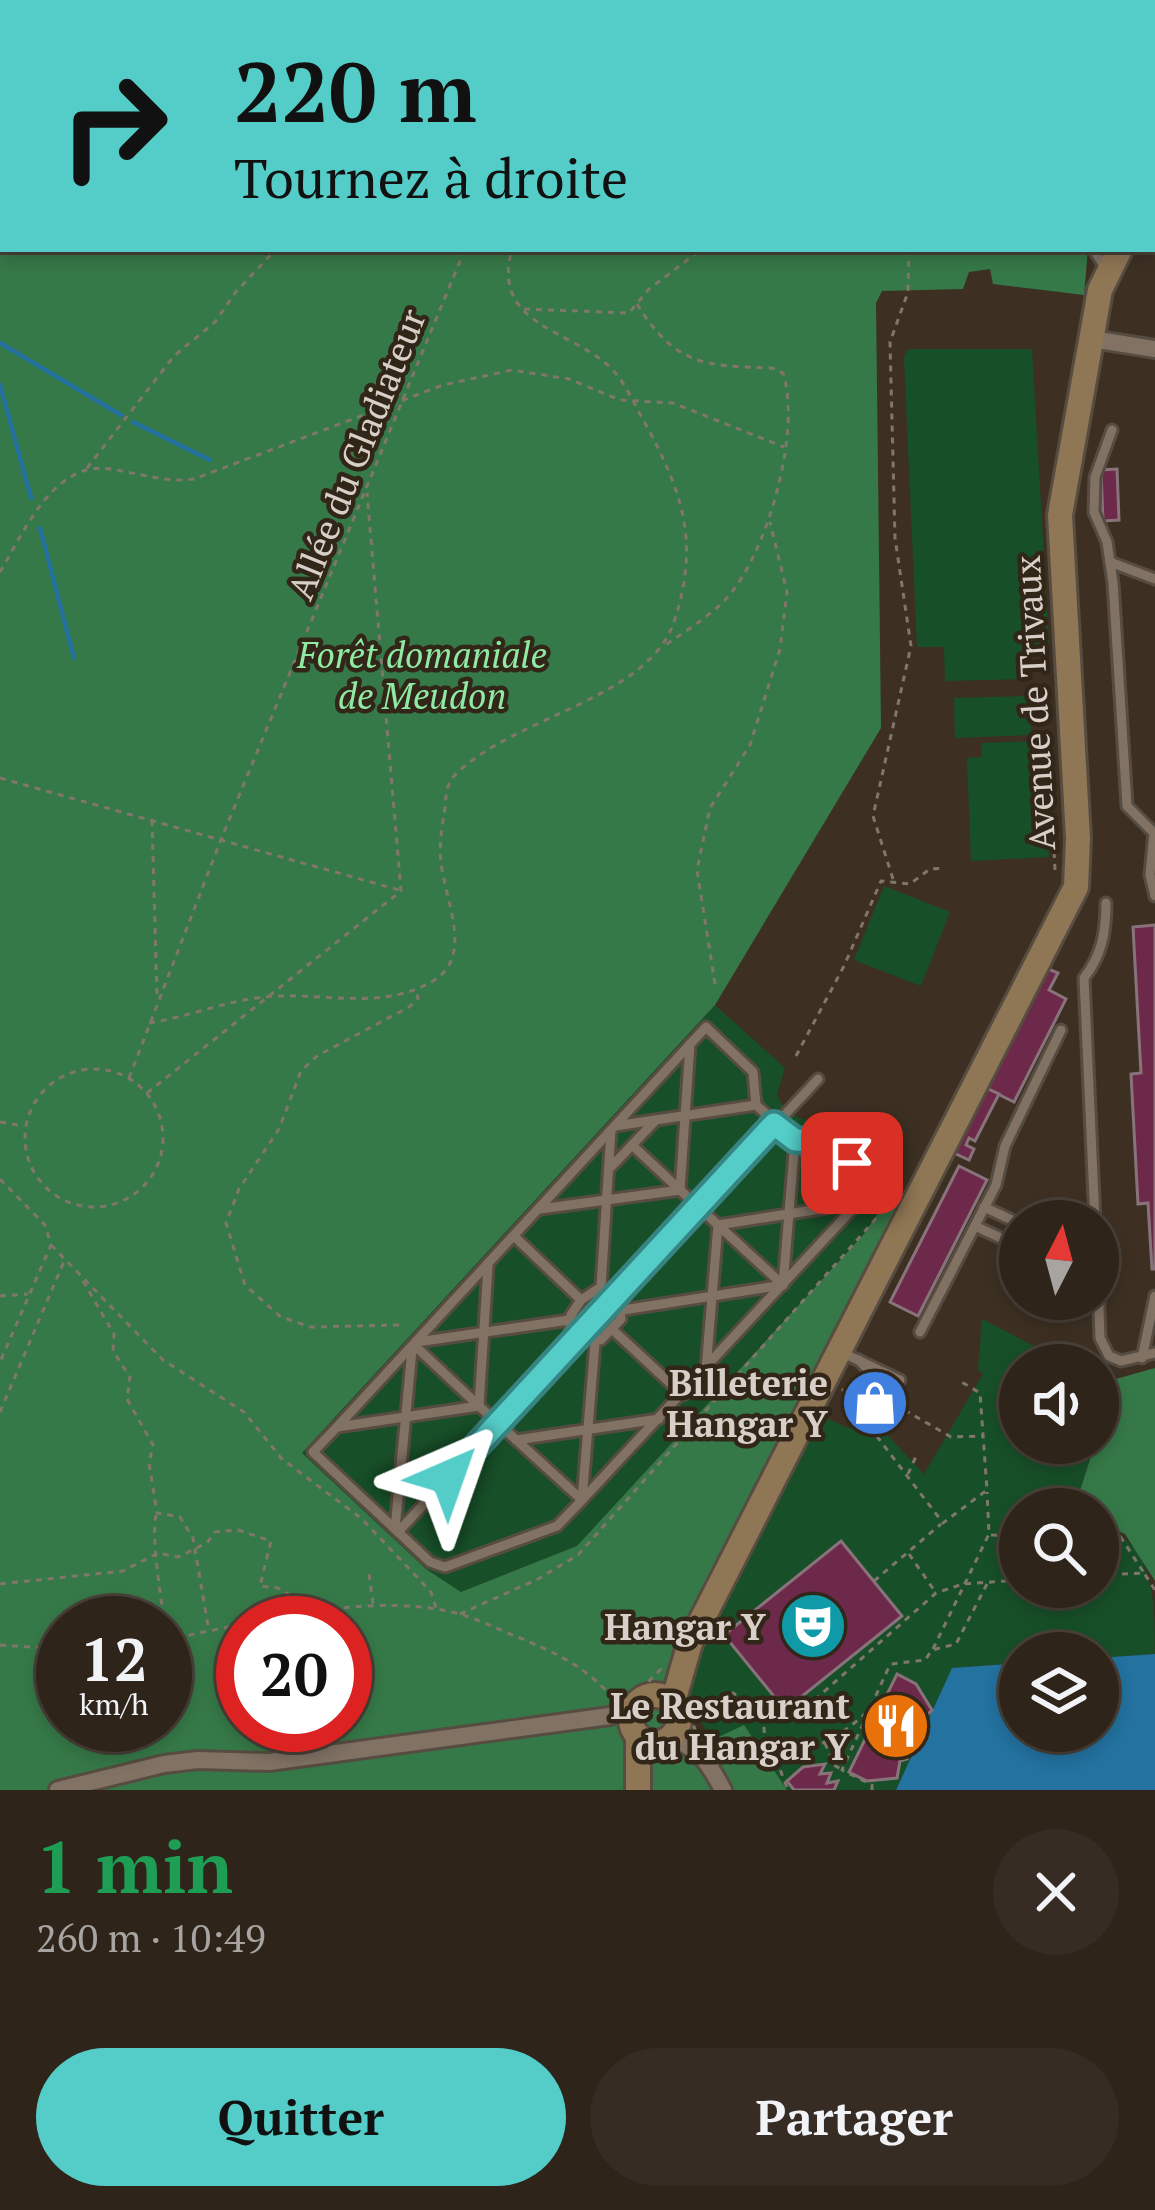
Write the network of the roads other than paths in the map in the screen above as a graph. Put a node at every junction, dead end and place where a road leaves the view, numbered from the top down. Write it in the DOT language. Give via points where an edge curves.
graph roads {
  1 [pos="1107,256"];
  2 [pos="1091,339"];
  3 [pos="1155,349"];
  4 [pos="1112,430"];
  5 [pos="1110,562"];
  6 [pos="1155,579"];
  7 [pos="1155,896"];
  8 [pos="1106,902"];
  9 [pos="1060,1030"];
  10 [pos="690,1044"];
  11 [pos="818,1079"];
  12 [pos="756,1105"];
  13 [pos="685,1117"];
  14 [pos="656,1120"];
  15 [pos="774,1124"];
  16 [pos="613,1128"];
  17 [pos="795,1140"];
  18 [pos="632,1145"];
  19 [pos="608,1170"];
  20 [pos="680,1190"];
  21 [pos="606,1200"];
  22 [pos="1094,1200"];
  23 [pos="858,1203"];
  24 [pos="698,1205"];
  25 [pos="984,1207"];
  26 [pos="540,1209"];
  27 [pos="789,1213"];
  28 [pos="999,1214"];
  29 [pos="718,1225"];
  30 [pos="976,1226"];
  31 [pos="514,1236"];
  32 [pos="999,1237"];
  33 [pos="488,1266"];
  34 [pos="783,1285"];
  35 [pos="601,1287"];
  36 [pos="618,1293"];
  37 [pos="712,1296"];
  38 [pos="1155,1296"];
  39 [pos="581,1300"];
  40 [pos="623,1310"];
  41 [pos="569,1320"];
  42 [pos="1099,1320"];
  43 [pos="614,1330"];
  44 [pos="920,1332"];
  45 [pos="484,1334"];
  46 [pos="576,1338"];
  47 [pos="595,1342"];
  48 [pos="414,1345"];
  49 [pos="1155,1354"];
  50 [pos="850,1356"];
  51 [pos="1142,1358"];
  52 [pos="706,1370"];
  53 [pos="683,1395"];
  54 [pos="479,1406"];
  55 [pos="406,1417"];
  56 [pos="661,1418"];
  57 [pos="498,1423"];
  58 [pos="337,1427"];
  59 [pos="589,1430"];
  60 [pos="516,1440"];
  61 [pos="582,1500"];
  62 [pos="396,1530"];
  63 [pos="652,1723"];
  64 [pos="58,1790"];
  65 [pos="638,1790"];
  66 [pos="723,1790"];
  1 -- 2 [label="main road, Avenue de Trivaux"];
  2 -- 3 [label="street"];
  2 -- 50 [label="main road, Avenue de Trivaux" via="1060,514 1079,874 928,1177"];
  4 -- 5 [label="lane" via="1094,512"];
  5 -- 6 [label="lane"];
  5 -- 7 [label="lane" via="1127,806 1154,833"];
  8 -- 22 [label="lane" via="1106,930 1084,978"];
  9 -- 25 [label="lane"];
  10 -- 12 [label="lane" via="706,1027 753,1072"];
  10 -- 13 [label="lane"];
  10 -- 16 [label="lane"];
  11 -- 15 [label="lane"];
  12 -- 13 [label="lane"];
  12 -- 15 [label="lane"];
  13 -- 14 [label="lane"];
  13 -- 20 [label="lane"];
  14 -- 16 [label="lane"];
  14 -- 18 [label="lane"];
  15 -- 17 [label="lane"];
  15 -- 24 [label="lane"];
  16 -- 19 [label="lane"];
  16 -- 26 [label="lane"];
  17 -- 23 [label="lane" via="829,1142 874,1185"];
  17 -- 27 [label="lane"];
  18 -- 19 [label="lane"];
  18 -- 20 [label="lane"];
  19 -- 21 [label="lane"];
  20 -- 21 [label="lane"];
  20 -- 24 [label="lane"];
  21 -- 26 [label="lane"];
  21 -- 35 [label="lane"];
  23 -- 27 [label="lane"];
  23 -- 34 [label="lane"];
  24 -- 29 [label="lane"];
  24 -- 36 [label="lane"];
  25 -- 28 [label="lane"];
  25 -- 30 [label="lane"];
  26 -- 31 [label="lane"];
  27 -- 29 [label="lane"];
  27 -- 34 [label="lane"];
  29 -- 34 [label="lane"];
  29 -- 37 [label="lane"];
  30 -- 32 [label="lane"];
  30 -- 44 [label="lane"];
  31 -- 33 [label="lane"];
  31 -- 39 [label="lane"];
  33 -- 45 [label="lane"];
  33 -- 48 [label="lane"];
  34 -- 37 [label="lane"];
  34 -- 52 [label="lane"];
  35 -- 36 [label="lane"];
  35 -- 39 [label="lane"];
  36 -- 40 [label="lane"];
  36 -- 46 [label="lane"];
  37 -- 40 [label="lane"];
  37 -- 52 [label="lane"];
  38 -- 51 [label="lane"];
  39 -- 41 [label="lane"];
  40 -- 43 [label="lane"];
  41 -- 45 [label="lane"];
  41 -- 46 [label="lane"];
  42 -- 51 [label="lane" via="1109,1356"];
  43 -- 47 [label="lane"];
  43 -- 53 [label="lane"];
  45 -- 48 [label="lane"];
  45 -- 54 [label="lane"];
  46 -- 47 [label="lane"];
  46 -- 57 [label="lane"];
  47 -- 59 [label="lane"];
  48 -- 54 [label="lane"];
  48 -- 55 [label="lane"];
  48 -- 58 [label="lane"];
  49 -- 51 [label="lane"];
  50 -- 50 [label="lane" via="892,1392 865,1372"];
  50 -- 63 [label="main road, Avenue de Trivaux"];
  52 -- 53 [label="lane"];
  53 -- 56 [label="lane"];
  54 -- 55 [label="lane"];
  54 -- 57 [label="lane"];
  55 -- 58 [label="lane"];
  55 -- 62 [label="lane"];
  56 -- 59 [label="lane"];
  56 -- 61 [label="lane"];
  57 -- 60 [label="lane"];
  57 -- 62 [label="lane"];
  58 -- 62 [label="lane" via="314,1452"];
  59 -- 60 [label="lane"];
  59 -- 61 [label="lane"];
  60 -- 61 [label="lane"];
  61 -- 62 [label="lane" via="557,1526 445,1567"];
  63 -- 64 [label="street" via="269,1762 198,1760"];
  63 -- 65 [label="main road, Avenue de Trivaux"];
  63 -- 66 [label="street" via="707,1759"];
}
